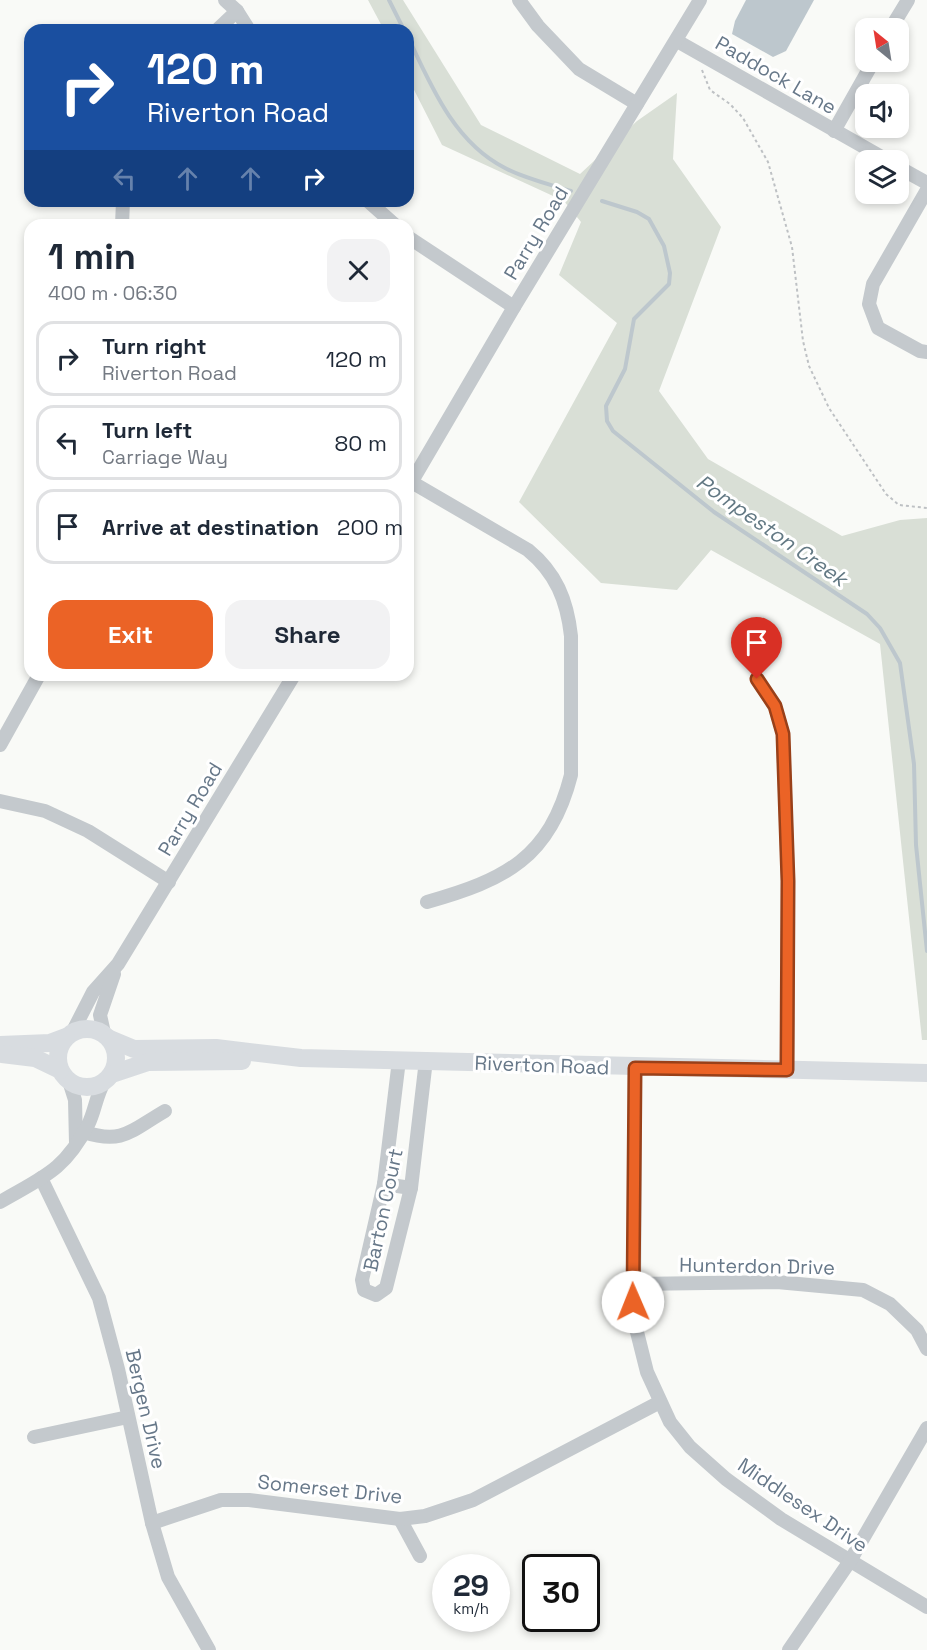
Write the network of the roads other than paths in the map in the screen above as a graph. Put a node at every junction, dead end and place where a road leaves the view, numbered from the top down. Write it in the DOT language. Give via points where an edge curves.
graph roads {
  1 [pos="225,0"];
  2 [pos="519,0"];
  3 [pos="700,0"];
  4 [pos="908,0"];
  5 [pos="237,11"];
  6 [pos="897,18"];
  7 [pos="224,24"];
  8 [pos="245,24"];
  9 [pos="677,40"];
  10 [pos="867,72"];
  11 [pos="637,104"];
  12 [pos="834,131"];
  13 [pos="869,150"];
  14 [pos="909,173"];
  15 [pos="927,183"];
  16 [pos="927,190"];
  17 [pos="375,207"];
  18 [pos="388,219"];
  19 [pos="414,241"];
  20 [pos="514,308"];
  21 [pos="927,352"];
  22 [pos="414,475"];
  23 [pos="414,486"];
  24 [pos="757,679"];
  25 [pos="36,681"];
  26 [pos="290,681"];
  27 [pos="0,745"];
  28 [pos="0,801"];
  29 [pos="169,882"];
  30 [pos="428,902"];
  31 [pos="118,964"];
  32 [pos="69,1035"];
  33 [pos="107,1036"];
  34 [pos="0,1045"];
  35 [pos="0,1054"];
  36 [pos="301,1058"];
  37 [pos="399,1060"];
  38 [pos="426,1060"];
  39 [pos="635,1068"];
  40 [pos="787,1070"];
  41 [pos="927,1073"];
  42 [pos="64,1076"];
  43 [pos="108,1078"];
  44 [pos="165,1111"];
  45 [pos="84,1132"];
  46 [pos="76,1145"];
  47 [pos="41,1178"];
  48 [pos="384,1184"];
  49 [pos="411,1188"];
  50 [pos="0,1202"];
  51 [pos="633,1284"];
  52 [pos="927,1349"];
  53 [pos="660,1402"];
  54 [pos="128,1417"];
  55 [pos="927,1428"];
  56 [pos="34,1437"];
  57 [pos="400,1519"];
  58 [pos="152,1523"];
  59 [pos="420,1556"];
  60 [pos="850,1561"];
  61 [pos="927,1607"];
  62 [pos="209,1650"];
  63 [pos="789,1650"];
  1 -- 5 [label="street"];
  2 -- 11 [label="street" via="579,69"];
  3 -- 9 [label="street, Parry Road"];
  4 -- 6 [label="street"];
  5 -- 7 [label="street"];
  5 -- 8 [label="street"];
  9 -- 11 [label="street, Parry Road"];
  9 -- 12 [label="street, Paddock Lane"];
  10 -- 12 [label="street"];
  11 -- 20 [label="street, Parry Road"];
  12 -- 13 [label="street, Paddock Lane"];
  14 -- 15 [label="street"];
  16 -- 21 [label="street" via="873,284 868,304 878,327"];
  17 -- 18 [label="street"];
  19 -- 20 [label="street"];
  20 -- 22 [label="street, Parry Road"];
  23 -- 30 [label="street" via="540,560 559,586 571,636 571,775 550,829 523,861 507,872 472,889"];
  24 -- 40 [label="street" via="775,706 783,734 788,881"];
  25 -- 27 [label="street"];
  26 -- 29 [label="street, Parry Road"];
  28 -- 29 [label="street" via="45,811 88,831"];
  29 -- 31 [label="street, Parry Road"];
  31 -- 32 [label="street, Parry Road" via="93,992"];
  31 -- 33 [label="street, Parry Road" via="101,1010"];
  32 -- 33 [label="main road" via="91,1029"];
  32 -- 34 [label="main road" via="50,1043"];
  32 -- 42 [label="main road" via="58,1054"];
  33 -- 36 [label="main road, Riverton Road" via="134,1049 216,1048"];
  33 -- 43 [label="main road" via="117,1057"];
  35 -- 42 [label="main road" via="35,1058"];
  36 -- 37 [label="main road, Riverton Road"];
  36 -- 43 [label="main road, Riverton Road" via="148,1062"];
  37 -- 38 [label="main road, Riverton Road"];
  37 -- 48 [label="street, Barton Court"];
  38 -- 39 [label="main road, Riverton Road"];
  38 -- 49 [label="street, Barton Court"];
  39 -- 40 [label="main road, Riverton Road"];
  39 -- 51 [label="street, Middlesex Drive"];
  40 -- 41 [label="main road, Riverton Road"];
  42 -- 43 [label="main road" via="85,1088"];
  42 -- 46 [label="street" via="75,1100"];
  43 -- 45 [label="street"];
  44 -- 45 [label="street" via="115,1139"];
  45 -- 46 [label="street"];
  46 -- 47 [label="street" via="59,1168"];
  47 -- 50 [label="street"];
  47 -- 54 [label="street, Bergen Drive" via="99,1298"];
  48 -- 49 [label="street"];
  48 -- 49 [label="street, Barton Court" via="362,1280 364,1290 376,1295 386,1288"];
  51 -- 52 [label="street, Hunterdon Drive" via="777,1282 863,1290 890,1304 916,1330"];
  51 -- 53 [label="street, Middlesex Drive" via="639,1347"];
  53 -- 57 [label="street, Somerset Drive" via="473,1500 425,1516"];
  53 -- 60 [label="street, Middlesex Drive" via="690,1447 726,1479"];
  54 -- 56 [label="street"];
  54 -- 58 [label="street, Bergen Drive"];
  55 -- 60 [label="street"];
  57 -- 58 [label="street, Somerset Drive" via="221,1500"];
  57 -- 59 [label="street"];
  58 -- 62 [label="street, Bergen Drive" via="168,1577"];
  60 -- 61 [label="street, Middlesex Drive"];
  60 -- 63 [label="street"];
}
